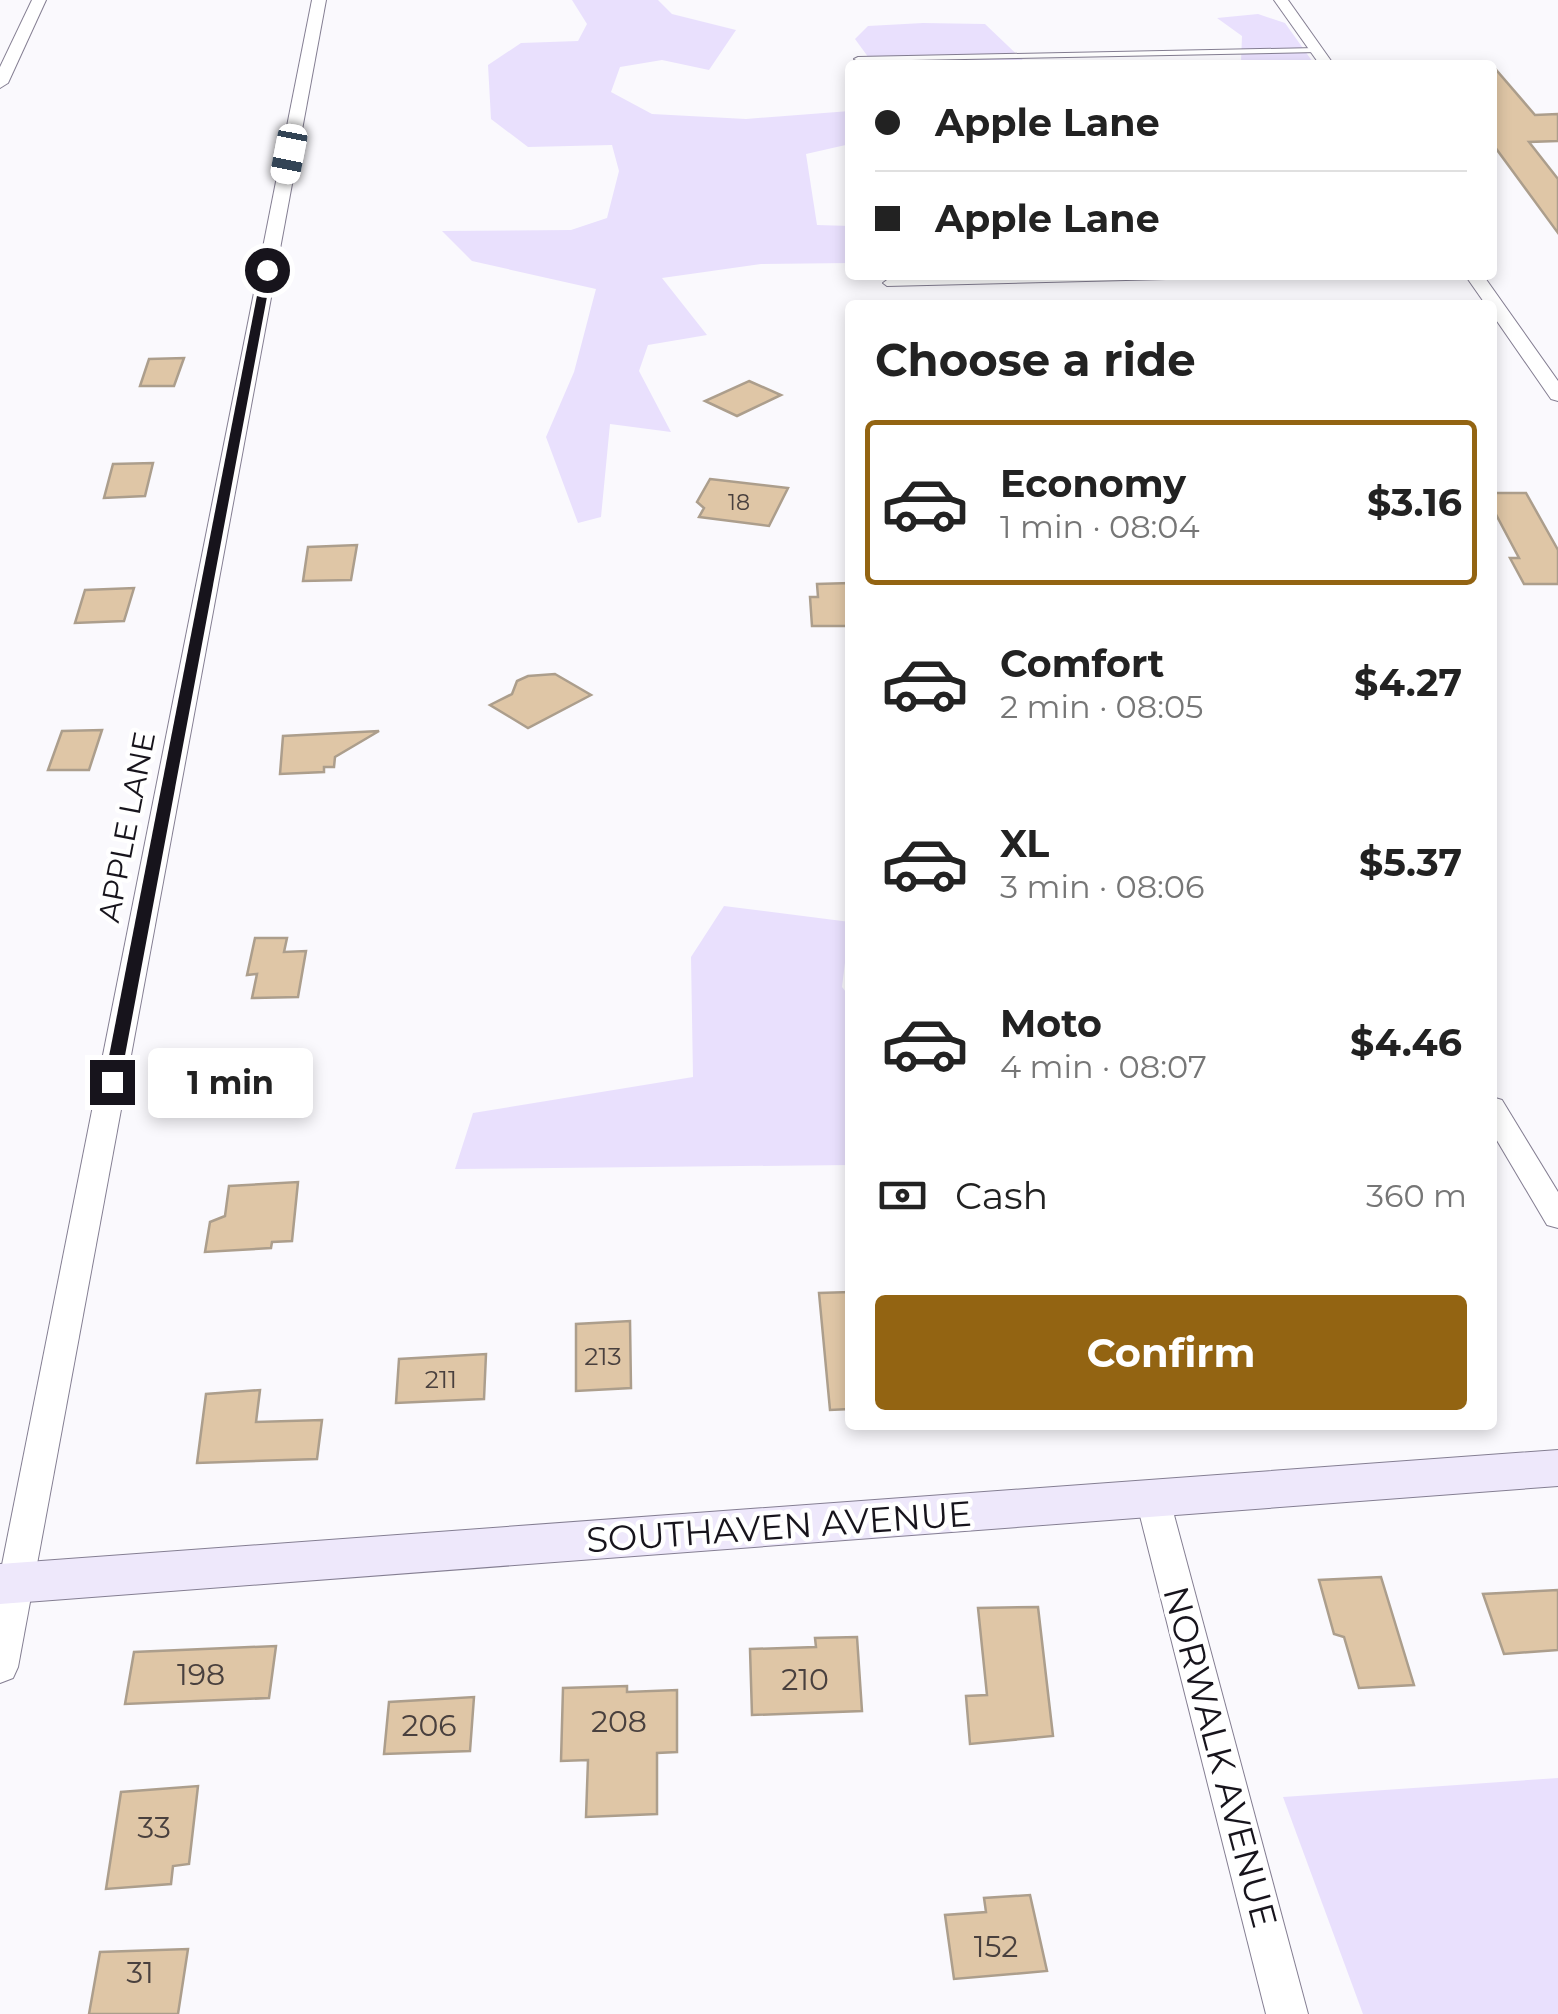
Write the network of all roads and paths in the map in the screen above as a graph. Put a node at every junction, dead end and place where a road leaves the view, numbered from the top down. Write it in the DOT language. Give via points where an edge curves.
graph roads {
  1 [pos="39,0"];
  2 [pos="319,0"];
  3 [pos="1281,0"];
  4 [pos="1316,50"];
  5 [pos="858,60"];
  6 [pos="1323,60"];
  7 [pos="0,84"];
  8 [pos="1007,280"];
  9 [pos="887,283"];
  10 [pos="1497,308"];
  11 [pos="1558,395"];
  12 [pos="1497,1115"];
  13 [pos="1558,1217"];
  14 [pos="1558,1468"];
  15 [pos="1153,1500"];
  16 [pos="8,1584"];
  17 [pos="0,1667"];
  18 [pos="1288,2014"];
  1 -- 7 [label="street"];
  2 -- 16 [label="street, APPLE LANE"];
  3 -- 4 [label="street"];
  4 -- 5 [label="lane"];
  4 -- 6 [label="street"];
  8 -- 9 [label="lane"];
  10 -- 11 [label="street"];
  12 -- 13 [label="street"];
  14 -- 15 [label="street, SOUTHAVEN AVENUE"];
  15 -- 16 [label="street, SOUTHAVEN AVENUE"];
  15 -- 18 [label="street, NORWALK AVENUE"];
  16 -- 17 [label="street, APPLE LANE"];
}
